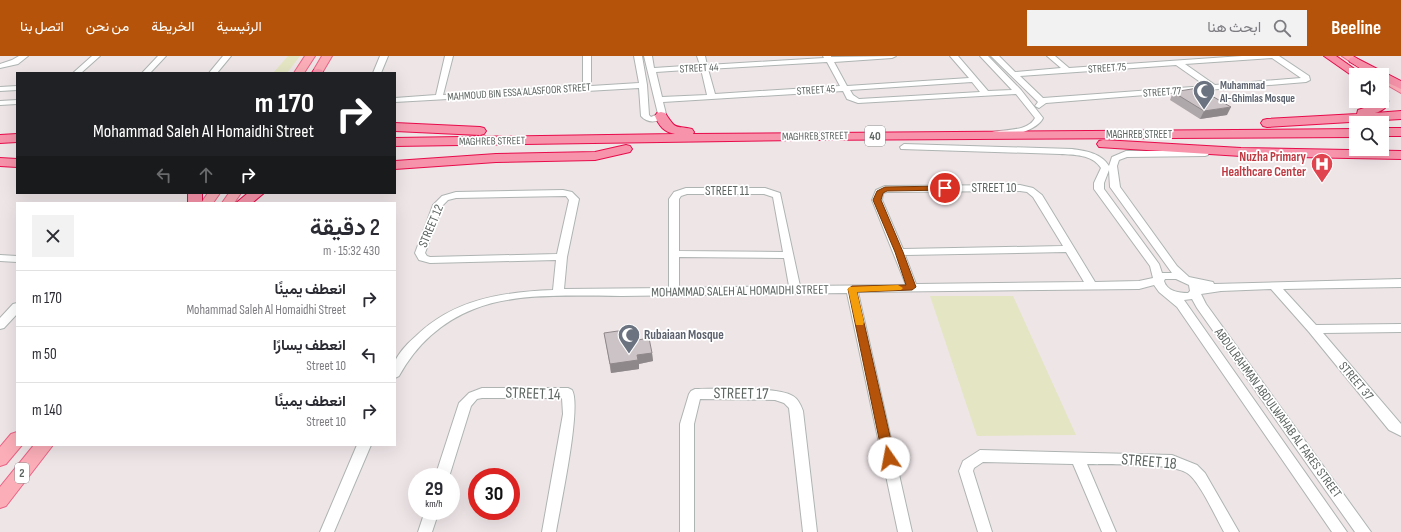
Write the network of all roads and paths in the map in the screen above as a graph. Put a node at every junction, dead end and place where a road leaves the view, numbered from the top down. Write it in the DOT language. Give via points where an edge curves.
graph roads {
  1 [pos="24,56"];
  2 [pos="96,56"];
  3 [pos="162,56"];
  4 [pos="227,56"];
  5 [pos="310,56"];
  6 [pos="327,56"];
  7 [pos="384,56"];
  8 [pos="449,56"];
  9 [pos="587,56"];
  10 [pos="701,56"];
  11 [pos="892,56"];
  12 [pos="954,56"];
  13 [pos="984,56"];
  14 [pos="995,56"];
  15 [pos="1051,56"];
  16 [pos="1169,56"];
  17 [pos="1274,56"];
  18 [pos="1330,56"];
  19 [pos="643,58"];
  20 [pos="828,58"];
  21 [pos="1350,58"];
  22 [pos="1178,62"];
  23 [pos="0,66"];
  24 [pos="704,68"];
  25 [pos="1350,68"];
  26 [pos="1366,68"];
  27 [pos="1368,68"];
  28 [pos="1349,69"];
  29 [pos="651,70"];
  30 [pos="1067,70"];
  31 [pos="78,72"];
  32 [pos="147,72"];
  33 [pos="214,72"];
  34 [pos="300,72"];
  35 [pos="318,72"];
  36 [pos="377,72"];
  37 [pos="1013,74"];
  38 [pos="974,80"];
  39 [pos="1389,80"];
  40 [pos="1389,81"];
  41 [pos="643,85"];
  42 [pos="1401,86"];
  43 [pos="16,88"];
  44 [pos="587,88"];
  45 [pos="845,88"];
  46 [pos="1214,88"];
  47 [pos="0,89"];
  48 [pos="1401,90"];
  49 [pos="1389,91"];
  50 [pos="1018,92"];
  51 [pos="986,94"];
  52 [pos="439,97"];
  53 [pos="712,97"];
  54 [pos="1401,99"];
  55 [pos="396,100"];
  56 [pos="658,100"];
  57 [pos="1041,101"];
  58 [pos="0,102"];
  59 [pos="16,102"];
  60 [pos="1029,104"];
  61 [pos="1378,108"];
  62 [pos="1401,115"];
  63 [pos="661,116"];
  64 [pos="1330,120"];
  65 [pos="396,127"];
  66 [pos="1389,132"];
  67 [pos="1401,132"];
  68 [pos="1349,133"];
  69 [pos="1126,134"];
  70 [pos="986,135"];
  71 [pos="16,138"];
  72 [pos="727,138"];
  73 [pos="0,140"];
  74 [pos="396,142"];
  75 [pos="1349,142"];
  76 [pos="1401,142"];
  77 [pos="628,144"];
  78 [pos="1103,144"];
  79 [pos="16,145"];
  80 [pos="0,146"];
  81 [pos="1389,146"];
  82 [pos="904,147"];
  83 [pos="1349,149"];
  84 [pos="396,151"];
  85 [pos="1389,151"];
  86 [pos="1241,152"];
  87 [pos="0,155"];
  88 [pos="16,155"];
  89 [pos="1401,156"];
  90 [pos="0,162"];
  91 [pos="16,163"];
  92 [pos="396,165"];
  93 [pos="1117,191"];
  94 [pos="1101,192"];
  95 [pos="256,194"];
  96 [pos="244,202"];
  97 [pos="1068,249"];
  98 [pos="899,252"];
  99 [pos="675,254"];
  100 [pos="788,255"];
  101 [pos="562,257"];
  102 [pos="0,258"];
  103 [pos="16,259"];
  104 [pos="1158,280"];
  105 [pos="1401,283"];
  106 [pos="1139,285"];
  107 [pos="1092,286"];
  108 [pos="1191,286"];
  109 [pos="1274,286"];
  110 [pos="912,287"];
  111 [pos="852,289"];
  112 [pos="795,290"];
  113 [pos="674,292"];
  114 [pos="1168,292"];
  115 [pos="558,293"];
  116 [pos="16,308"];
  117 [pos="0,325"];
  118 [pos="1401,328"];
  119 [pos="1313,330"];
  120 [pos="396,371"];
  121 [pos="1401,431"];
  122 [pos="16,440"];
  123 [pos="43,446"];
  124 [pos="364,446"];
  125 [pos="1077,458"];
  126 [pos="0,459"];
  127 [pos="445,468"];
  128 [pos="0,500"];
  129 [pos="429,520"];
  130 [pos="327,532"];
  131 [pos="426,532"];
  132 [pos="549,532"];
  133 [pos="688,532"];
  134 [pos="810,532"];
  135 [pos="905,532"];
  136 [pos="985,532"];
  137 [pos="1109,532"];
  138 [pos="1232,532"];
  139 [pos="1340,532"];
  140 [pos="1364,532"];
  1 -- 23 [label="street" via="15,62"];
  2 -- 31 [label="street"];
  3 -- 32 [label="street"];
  4 -- 33 [label="street"];
  5 -- 34 [label="main road"];
  6 -- 35 [label="main road"];
  7 -- 36 [label="street"];
  8 -- 52 [label="street"];
  9 -- 44 [label="street"];
  10 -- 24 [label="street"];
  11 -- 20 [label="street, STREET 44"];
  12 -- 38 [label="street"];
  13 -- 50 [label="street"];
  14 -- 37 [label="street"];
  15 -- 30 [label="street"];
  16 -- 22 [label="street"];
  17 -- 22 [label="street, STREET 75"];
  17 -- 46 [label="street, STREET 77" via="1306,80"];
  18 -- 25 [label="main road"];
  18 -- 28 [label="highway"];
  19 -- 29 [label="street"];
  19 -- 41 [label="street"];
  20 -- 24 [label="street, STREET 44"];
  20 -- 45 [label="street"];
  21 -- 26 [label="main road"];
  21 -- 27 [label="highway"];
  22 -- 30 [label="street, STREET 75"];
  22 -- 46 [label="street"];
  24 -- 29 [label="street, STREET 44"];
  24 -- 53 [label="street"];
  29 -- 56 [label="street"];
  30 -- 37 [label="street, STREET 75"];
  37 -- 57 [label="street"];
  38 -- 45 [label="street, STREET 45"];
  38 -- 51 [label="street"];
  39 -- 42 [label="highway"];
  40 -- 48 [label="main road"];
  41 -- 44 [label="street, MAHMOUD BIN ESSA ALASFOOR STREET"];
  41 -- 63 [label="street" via="645,117 653,119"];
  43 -- 47 [label="street"];
  44 -- 52 [label="street, MAHMOUD BIN ESSA ALASFOOR STREET"];
  45 -- 51 [label="street" via="851,98 858,101"];
  45 -- 53 [label="street, STREET 45"];
  46 -- 57 [label="street, STREET 77"];
  49 -- 54 [label="main road"];
  50 -- 51 [label="street"];
  50 -- 60 [label="street"];
  52 -- 55 [label="street, MAHMOUD BIN ESSA ALASFOOR STREET"];
  53 -- 56 [label="street, STREET 45"];
  56 -- 63 [label="street"];
  57 -- 60 [label="street, STREET 77" via="1040,106"];
  58 -- 59 [label="street"];
  60 -- 70 [label="street" via="1039,116 1037,124 1021,130"];
  61 -- 64 [label="highway"];
  62 -- 64 [label="highway"];
  63 -- 72 [label="highway" via="665,125 672,130"];
  64 -- 69 [label="highway"];
  65 -- 77 [label="highway" via="604,134"];
  66 -- 67 [label="highway"];
  68 -- 69 [label="highway, MAGHREB STREET / 40"];
  69 -- 70 [label="highway, MAGHREB STREET / 40"];
  70 -- 72 [label="highway, MAGHREB STREET / 40"];
  71 -- 73 [label="highway"];
  72 -- 77 [label="highway, MAGHREB STREET / 40"];
  74 -- 77 [label="highway, MAGHREB STREET / 40"];
  75 -- 78 [label="highway, MAGHREB STREET / 40"];
  76 -- 81 [label="highway"];
  77 -- 82 [label="highway, MAGHREB STREET / 40"];
  77 -- 84 [label="highway, MAGHREB STREET / 40"];
  77 -- 92 [label="highway" via="595,156 496,158"];
  78 -- 82 [label="highway, MAGHREB STREET / 40"];
  78 -- 86 [label="highway"];
  79 -- 80 [label="highway"];
  82 -- 94 [label="street" via="1082,153 1099,160 1104,166 1105,171 1099,185"];
  83 -- 86 [label="highway"];
  85 -- 89 [label="highway"];
  86 -- 93 [label="street, ABDULRAHMAN ABDULWAHAB AL FARES STREET" via="1123,154 1115,159 1112,166"];
  87 -- 88 [label="highway"];
  90 -- 91 [label="highway"];
  93 -- 94 [label="street" via="1107,188"];
  93 -- 108 [label="street, ABDULRAHMAN ABDULWAHAB AL FARES STREET" via="1174,268"];
  94 -- 104 [label="street" via="1155,266"];
  95 -- 96 [label="highway"];
  97 -- 98 [label="street"];
  97 -- 98 [label="street, STREET 10" via="1037,195 1028,189 885,189 878,194 877,200"];
  97 -- 107 [label="street, STREET 10"];
  98 -- 110 [label="street, STREET 10"];
  99 -- 100 [label="street"];
  99 -- 100 [label="street, STREET 11" via="674,199 677,194 686,191 765,191 776,194 779,198"];
  99 -- 113 [label="street, STREET 11"];
  100 -- 112 [label="street, STREET 11"];
  101 -- 101 [label="street, STREET 12" via="430,260 423,258 420,253 438,205 445,198 456,195 562,193 569,194 574,199"];
  101 -- 115 [label="street, STREET 12"];
  102 -- 103 [label="street"];
  104 -- 106 [label="street, MOHAMMAD SALEH AL HOMAIDHI STREET"];
  104 -- 108 [label="street, MOHAMMAD SALEH AL HOMAIDHI STREET" via="1169,275"];
  104 -- 114 [label="street, ABDULRAHMAN ABDULWAHAB AL FARES STREET"];
  105 -- 109 [label="street, MOHAMMAD SALEH AL HOMAIDHI STREET"];
  106 -- 107 [label="street, MOHAMMAD SALEH AL HOMAIDHI STREET"];
  106 -- 114 [label="street, MOHAMMAD SALEH AL HOMAIDHI STREET"];
  107 -- 110 [label="street, MOHAMMAD SALEH AL HOMAIDHI STREET"];
  108 -- 109 [label="street, MOHAMMAD SALEH AL HOMAIDHI STREET"];
  108 -- 114 [label="street, MOHAMMAD SALEH AL HOMAIDHI STREET" via="1190,296"];
  108 -- 140 [label="street, ABDULRAHMAN ABDULWAHAB AL FARES STREET" via="1201,305"];
  109 -- 119 [label="street, STREET 37"];
  110 -- 111 [label="street, MOHAMMAD SALEH AL HOMAIDHI STREET"];
  111 -- 112 [label="street, MOHAMMAD SALEH AL HOMAIDHI STREET"];
  111 -- 135 [label="street"];
  112 -- 113 [label="street, MOHAMMAD SALEH AL HOMAIDHI STREET"];
  113 -- 115 [label="street, MOHAMMAD SALEH AL HOMAIDHI STREET"];
  114 -- 139 [label="street, ABDULRAHMAN ABDULWAHAB AL FARES STREET" via="1181,304"];
  115 -- 120 [label="street, MOHAMMAD SALEH AL HOMAIDHI STREET" via="502,297 472,305 442,321 417,342"];
  116 -- 117 [label="street"];
  118 -- 119 [label="street"];
  119 -- 121 [label="street, STREET 37"];
  122 -- 126 [label="main road, 2"];
  123 -- 128 [label="main road, 2"];
  124 -- 130 [label="street"];
  125 -- 136 [label="street, STREET 18" via="980,456 972,460 966,471"];
  125 -- 137 [label="street"];
  125 -- 138 [label="street, STREET 18" via="1172,461 1183,464 1200,477"];
  127 -- 132 [label="street, STREET 14" via="464,406 473,396 482,393 568,393 569,414"];
  129 -- 131 [label="street"];
  133 -- 134 [label="street, STREET 17" via="687,424 695,394 703,394 775,395 789,399 796,406"];
}
